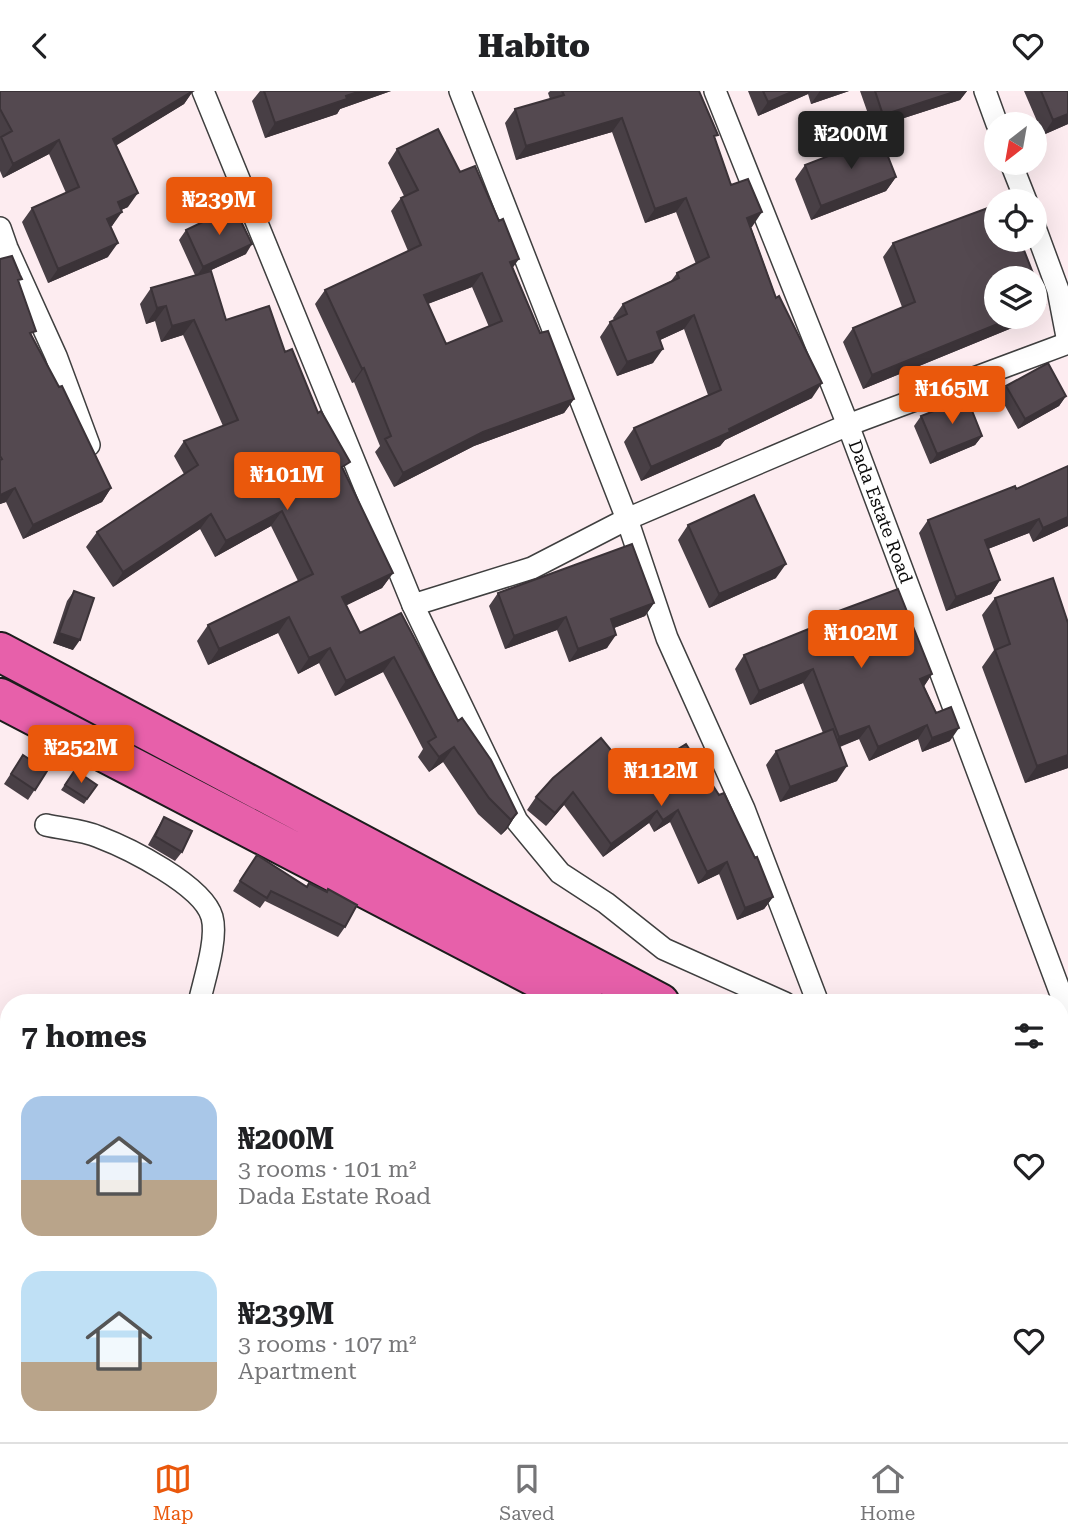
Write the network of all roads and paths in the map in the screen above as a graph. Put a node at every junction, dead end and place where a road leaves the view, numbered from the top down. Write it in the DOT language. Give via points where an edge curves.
graph roads {
  1 [pos="203,91"];
  2 [pos="460,91"];
  3 [pos="715,91"];
  4 [pos="985,91"];
  5 [pos="993,112"];
  6 [pos="0,227"];
  7 [pos="1044,252"];
  8 [pos="1068,342"];
  9 [pos="848,425"];
  10 [pos="89,445"];
  11 [pos="627,519"];
  12 [pos="413,605"];
  13 [pos="0,652"];
  14 [pos="0,698"];
  15 [pos="46,825"];
  16 [pos="201,994"];
  17 [pos="568,994"];
  18 [pos="643,994"];
  19 [pos="765,994"];
  20 [pos="815,994"];
  21 [pos="1061,994"];
  1 -- 12 [label="street"];
  2 -- 11 [label="street"];
  3 -- 9 [label="street, Dada Estate Road"];
  4 -- 5 [label="street"];
  6 -- 10 [label="street"];
  7 -- 8 [label="street" via="1058,290"];
  8 -- 9 [label="street"];
  9 -- 11 [label="street"];
  9 -- 21 [label="street, Dada Estate Road"];
  11 -- 12 [label="street" via="532,568"];
  11 -- 20 [label="street" via="667,638 744,809"];
  12 -- 19 [label="street" via="517,821 560,873 664,949"];
  13 -- 18 [label="highway"];
  14 -- 17 [label="highway"];
  15 -- 16 [label="street" via="97,836 153,863 206,904 213,933"];
}
